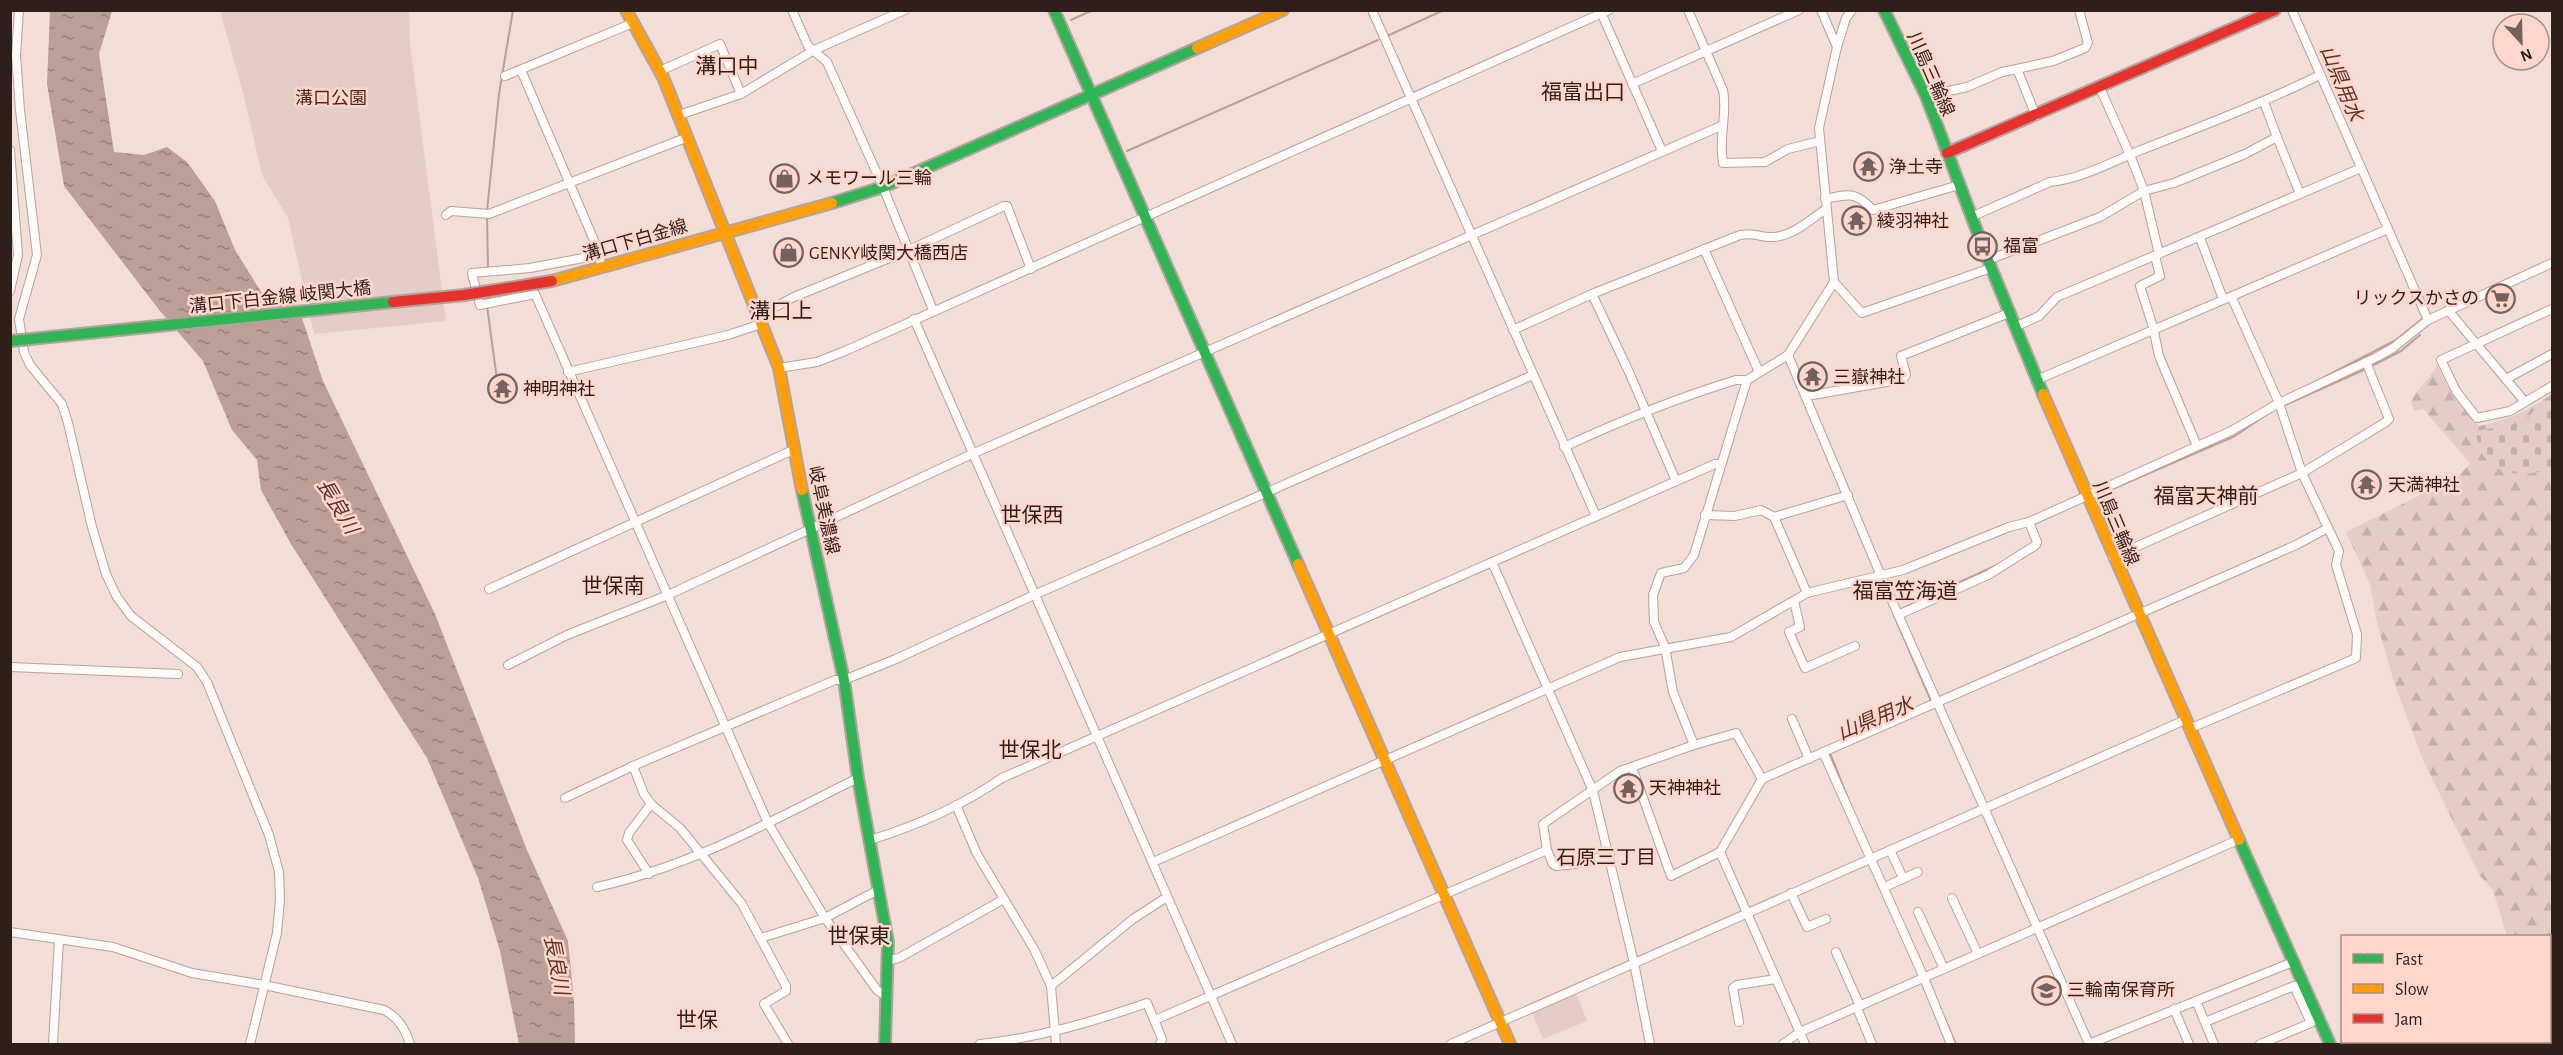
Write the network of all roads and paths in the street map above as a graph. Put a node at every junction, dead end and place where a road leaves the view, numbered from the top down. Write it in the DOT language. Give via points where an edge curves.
graph roads {
  1 [pos="19,10"];
  2 [pos="626,10"];
  3 [pos="792,10"];
  4 [pos="905,10"];
  5 [pos="1054,10"];
  6 [pos="1283,10"];
  7 [pos="1372,10"];
  8 [pos="1688,10"];
  9 [pos="1799,10"];
  10 [pos="1821,10"];
  11 [pos="1852,10"];
  12 [pos="1884,10"];
  13 [pos="2079,10"];
  14 [pos="2275,10"];
  15 [pos="2292,10"];
  16 [pos="1604,12"];
  17 [pos="633,23"];
  18 [pos="1837,48"];
  19 [pos="814,50"];
  20 [pos="1706,51"];
  21 [pos="2017,69"];
  22 [pos="521,70"];
  23 [pos="660,71"];
  24 [pos="2320,75"];
  25 [pos="505,76"];
  26 [pos="1632,84"];
  27 [pos="2100,88"];
  28 [pos="741,94"];
  29 [pos="1091,95"];
  30 [pos="1926,96"];
  31 [pos="1411,99"];
  32 [pos="2264,102"];
  33 [pos="679,116"];
  34 [pos="2036,116"];
  35 [pos="1721,126"];
  36 [pos="688,137"];
  37 [pos="2277,137"];
  38 [pos="1820,141"];
  39 [pos="10,150"];
  40 [pos="1662,151"];
  41 [pos="1947,153"];
  42 [pos="2130,155"];
  43 [pos="2361,168"];
  44 [pos="568,184"];
  45 [pos="1959,185"];
  46 [pos="883,187"];
  47 [pos="2144,191"];
  48 [pos="2300,194"];
  49 [pos="1826,199"];
  50 [pos="1827,209"];
  51 [pos="446,215"];
  52 [pos="1145,217"];
  53 [pos="1971,218"];
  54 [pos="2388,229"];
  55 [pos="726,231"];
  56 [pos="1472,236"];
  57 [pos="2200,238"];
  58 [pos="1704,249"];
  59 [pos="909,250"];
  60 [pos="2157,255"];
  61 [pos="601,261"];
  62 [pos="2553,263"];
  63 [pos="1990,264"];
  64 [pos="1031,269"];
  65 [pos="552,281"];
  66 [pos="1834,282"];
  67 [pos="10,291"];
  68 [pos="1592,294"];
  69 [pos="2228,298"];
  70 [pos="2553,309"];
  71 [pos="933,310"];
  72 [pos="2448,310"];
  73 [pos="2009,313"];
  74 [pos="10,314"];
  75 [pos="20,316"];
  76 [pos="915,319"];
  77 [pos="760,320"];
  78 [pos="2428,320"];
  79 [pos="10,322"];
  80 [pos="2015,327"];
  81 [pos="1513,330"];
  82 [pos="2152,331"];
  83 [pos="11,341"];
  84 [pos="2477,344"];
  85 [pos="1205,352"];
  86 [pos="2553,354"];
  87 [pos="1788,355"];
  88 [pos="2366,362"];
  89 [pos="779,368"];
  90 [pos="568,372"];
  91 [pos="1758,372"];
  92 [pos="1533,375"];
  93 [pos="2038,379"];
  94 [pos="1747,380"];
  95 [pos="2506,380"];
  96 [pos="2553,386"];
  97 [pos="1807,396"];
  98 [pos="2525,402"];
  99 [pos="2279,403"];
  100 [pos="1645,410"];
  101 [pos="2197,446"];
  102 [pos="1564,447"];
  103 [pos="793,450"];
  104 [pos="972,454"];
  105 [pos="1720,464"];
  106 [pos="2302,473"];
  107 [pos="1676,481"];
  108 [pos="1266,492"];
  109 [pos="1848,495"];
  110 [pos="2087,496"];
  111 [pos="1705,515"];
  112 [pos="1596,516"];
  113 [pos="1774,517"];
  114 [pos="636,522"];
  115 [pos="2029,522"];
  116 [pos="2328,528"];
  117 [pos="811,530"];
  118 [pos="2113,557"];
  119 [pos="1492,562"];
  120 [pos="1881,576"];
  121 [pos="489,589"];
  122 [pos="1807,593"];
  123 [pos="668,595"];
  124 [pos="1034,595"];
  125 [pos="1794,601"];
  126 [pos="1898,615"];
  127 [pos="2138,615"];
  128 [pos="1328,635"];
  129 [pos="1855,646"];
  130 [pos="1665,647"];
  131 [pos="508,665"];
  132 [pos="10,667"];
  133 [pos="178,674"];
  134 [pos="844,680"];
  135 [pos="1548,688"];
  136 [pos="1937,703"];
  137 [pos="1792,719"];
  138 [pos="2187,725"];
  139 [pos="727,727"];
  140 [pos="1096,736"];
  141 [pos="1694,745"];
  142 [pos="1823,753"];
  143 [pos="1809,759"];
  144 [pos="1384,760"];
  145 [pos="633,766"];
  146 [pos="1632,767"];
  147 [pos="858,778"];
  148 [pos="1762,779"];
  149 [pos="1593,791"];
  150 [pos="565,798"];
  151 [pos="651,804"];
  152 [pos="956,805"];
  153 [pos="1983,808"];
  154 [pos="768,823"];
  155 [pos="2240,839"];
  156 [pos="870,840"];
  157 [pos="1547,850"];
  158 [pos="1890,850"];
  159 [pos="1720,852"];
  160 [pos="1610,854"];
  161 [pos="703,855"];
  162 [pos="1871,859"];
  163 [pos="1153,862"];
  164 [pos="1918,872"];
  165 [pos="649,874"];
  166 [pos="1904,878"];
  167 [pos="1889,885"];
  168 [pos="597,887"];
  169 [pos="878,890"];
  170 [pos="1791,893"];
  171 [pos="1444,894"];
  172 [pos="1167,897"];
  173 [pos="1952,898"];
  174 [pos="1004,899"];
  175 [pos="1918,912"];
  176 [pos="1747,913"];
  177 [pos="825,918"];
  178 [pos="1826,919"];
  179 [pos="2036,929"];
  180 [pos="10,932"];
  181 [pos="761,938"];
  182 [pos="59,940"];
  183 [pos="1836,952"];
  184 [pos="1978,954"];
  185 [pos="889,960"];
  186 [pos="2293,962"];
  187 [pos="1634,963"];
  188 [pos="1944,969"];
  189 [pos="1924,978"];
  190 [pos="1776,979"];
  191 [pos="264,985"];
  192 [pos="1051,986"];
  193 [pos="1210,996"];
  194 [pos="887,997"];
  195 [pos="2196,1001"];
  196 [pos="1859,1007"];
  197 [pos="2174,1009"];
  198 [pos="1155,1020"];
  199 [pos="1500,1022"];
  200 [pos="1739,1022"];
  201 [pos="2205,1022"];
  202 [pos="1056,1032"];
  203 [pos="1800,1032"];
  204 [pos="53,1044"];
  205 [pos="250,1044"];
  206 [pos="410,1044"];
  207 [pos="788,1044"];
  208 [pos="885,1044"];
  209 [pos="980,1044"];
  210 [pos="1056,1044"];
  211 [pos="1160,1044"];
  212 [pos="1232,1044"];
  213 [pos="1451,1044"];
  214 [pos="1510,1044"];
  215 [pos="1650,1044"];
  216 [pos="1783,1044"];
  217 [pos="1805,1044"];
  218 [pos="1872,1044"];
  219 [pos="1951,1044"];
  220 [pos="2189,1044"];
  221 [pos="2214,1044"];
  222 [pos="2260,1044"];
  223 [pos="2330,1044"];
  1 -- 75 [label="street" via="16,55 20,110 37,255"];
  2 -- 17 [label="main road, 岐阜美濃線"];
  3 -- 19 [label="street" via="808,46"];
  4 -- 19 [label="street"];
  5 -- 29 [label="main road"];
  6 -- 29 [label="main road, 溝口下白金線"];
  7 -- 31 [label="street"];
  8 -- 20 [label="street"];
  9 -- 20 [label="street"];
  10 -- 18 [label="street"];
  11 -- 18 [label="street" via="1845,18"];
  12 -- 30 [label="main road, 川島三輪線"];
  13 -- 21 [label="street" via="2088,43 2085,48"];
  14 -- 27 [label="main road"];
  15 -- 24 [label="street"];
  16 -- 26 [label="street"];
  16 -- 31 [label="street"];
  17 -- 22 [label="street"];
  17 -- 23 [label="main road, 岐阜美濃線"];
  18 -- 38 [label="street" via="1820,116"];
  19 -- 28 [label="street"];
  19 -- 46 [label="street" via="827,62"];
  20 -- 26 [label="street"];
  20 -- 35 [label="street" via="1726,104"];
  21 -- 30 [label="street" via="1967,87"];
  21 -- 34 [label="street"];
  22 -- 25 [label="street"];
  22 -- 44 [label="street"];
  23 -- 28 [label="street" via="720,44"];
  23 -- 33 [label="main road, 岐阜美濃線"];
  24 -- 32 [label="street"];
  24 -- 43 [label="street"];
  26 -- 40 [label="street"];
  27 -- 34 [label="main road"];
  27 -- 42 [label="street"];
  28 -- 33 [label="street"];
  29 -- 46 [label="main road, 溝口下白金線"];
  29 -- 52 [label="main road"];
  30 -- 41 [label="main road, 川島三輪線"];
  31 -- 52 [label="street"];
  31 -- 56 [label="street"];
  32 -- 37 [label="street"];
  32 -- 42 [label="street"];
  33 -- 36 [label="main road, 岐阜美濃線"];
  34 -- 41 [label="main road"];
  35 -- 38 [label="street" via="1724,163 1765,162 1788,149"];
  35 -- 40 [label="street"];
  36 -- 44 [label="street"];
  36 -- 55 [label="main road, 岐阜美濃線"];
  37 -- 47 [label="street" via="2174,183"];
  37 -- 48 [label="street"];
  38 -- 49 [label="street"];
  39 -- 67 [label="street" via="18,255"];
  40 -- 56 [label="street"];
  41 -- 45 [label="main road, 川島三輪線"];
  42 -- 47 [label="street"];
  42 -- 53 [label="street" via="2049,182"];
  43 -- 48 [label="street"];
  43 -- 54 [label="street"];
  44 -- 51 [label="street" via="487,214 451,211"];
  44 -- 61 [label="street"];
  45 -- 49 [label="street" via="1873,210 1857,195"];
  45 -- 53 [label="main road, 川島三輪線"];
  46 -- 55 [label="main road, 溝口下白金線"];
  46 -- 59 [label="street"];
  47 -- 60 [label="street"];
  47 -- 63 [label="street" via="2100,217"];
  48 -- 57 [label="street"];
  49 -- 50 [label="street"];
  50 -- 58 [label="street" via="1784,235 1740,235"];
  50 -- 66 [label="street"];
  52 -- 64 [label="street"];
  52 -- 85 [label="main road"];
  53 -- 63 [label="main road, 川島三輪線"];
  54 -- 69 [label="street"];
  54 -- 78 [label="street"];
  55 -- 61 [label="main road, 溝口下白金線"];
  55 -- 77 [label="main road, 岐阜美濃線"];
  56 -- 81 [label="street"];
  56 -- 85 [label="street"];
  57 -- 60 [label="street"];
  57 -- 69 [label="street"];
  58 -- 68 [label="street"];
  58 -- 91 [label="street"];
  59 -- 64 [label="street" via="1007,206"];
  59 -- 71 [label="street"];
  59 -- 77 [label="street" via="794,297"];
  60 -- 80 [label="street" via="2057,297 2038,316"];
  60 -- 82 [label="street" via="2160,276 2140,286"];
  61 -- 65 [label="main road, 溝口下白金線"];
  61 -- 90 [label="street" via="472,273 480,305 535,294"];
  62 -- 72 [label="street"];
  63 -- 66 [label="street" via="1862,313"];
  63 -- 73 [label="main road, 川島三輪線"];
  64 -- 71 [label="street"];
  65 -- 83 [label="main road, 溝口下白金線 岐関大橋, bridge" via="464,296"];
  66 -- 87 [label="street"];
  68 -- 81 [label="street"];
  68 -- 100 [label="street"];
  69 -- 82 [label="street"];
  69 -- 99 [label="street"];
  70 -- 84 [label="street"];
  71 -- 76 [label="street"];
  72 -- 78 [label="street"];
  72 -- 84 [label="street"];
  73 -- 80 [label="main road, 川島三輪線"];
  73 -- 97 [label="street" via="1900,356 1906,375 1903,379"];
  74 -- 75 [label="street"];
  75 -- 79 [label="street"];
  75 -- 191 [label="street" via="24,352 30,365 62,404 92,527 113,589 131,616 197,667 207,682 268,835 279,872 280,899 277,933"];
  76 -- 89 [label="street" via="817,362"];
  76 -- 104 [label="street"];
  77 -- 89 [label="main road, 岐阜美濃線"];
  77 -- 90 [label="street" via="728,335"];
  78 -- 88 [label="street" via="2393,348"];
  80 -- 93 [label="main road, 川島三輪線"];
  81 -- 92 [label="street"];
  82 -- 93 [label="street"];
  82 -- 101 [label="street"];
  84 -- 95 [label="street"];
  84 -- 98 [label="street" via="2441,360 2456,391 2477,418 2510,411"];
  85 -- 104 [label="street"];
  85 -- 108 [label="main road"];
  86 -- 95 [label="street"];
  87 -- 91 [label="street"];
  87 -- 97 [label="street"];
  88 -- 99 [label="street"];
  88 -- 106 [label="street" via="2389,419"];
  89 -- 103 [label="main road, 岐阜美濃線"];
  90 -- 114 [label="street"];
  91 -- 94 [label="street"];
  92 -- 102 [label="street"];
  92 -- 108 [label="street"];
  93 -- 110 [label="main road, 川島三輪線"];
  94 -- 100 [label="street" via="1736,380"];
  94 -- 105 [label="street"];
  95 -- 98 [label="street"];
  96 -- 98 [label="street"];
  97 -- 109 [label="street"];
  99 -- 101 [label="street"];
  99 -- 106 [label="street"];
  100 -- 102 [label="street"];
  100 -- 107 [label="street"];
  101 -- 110 [label="street"];
  102 -- 112 [label="street"];
  103 -- 114 [label="street"];
  103 -- 117 [label="main road, 岐阜美濃線"];
  104 -- 117 [label="street"];
  104 -- 124 [label="street"];
  105 -- 107 [label="street"];
  105 -- 111 [label="street"];
  106 -- 116 [label="street"];
  106 -- 118 [label="street"];
  107 -- 112 [label="street"];
  108 -- 124 [label="street"];
  108 -- 128 [label="main road"];
  109 -- 113 [label="street"];
  109 -- 120 [label="street"];
  110 -- 115 [label="street"];
  110 -- 118 [label="main road, 川島三輪線"];
  111 -- 113 [label="street" via="1735,516 1761,510"];
  111 -- 130 [label="street" via="1694,555 1683,568 1661,573 1653,595 1654,622"];
  112 -- 119 [label="street"];
  113 -- 122 [label="street"];
  114 -- 121 [label="street"];
  114 -- 123 [label="street"];
  115 -- 120 [label="street"];
  115 -- 126 [label="street" via="2036,545 1988,575"];
  116 -- 127 [label="street"];
  116 -- 138 [label="street" via="2339,551 2336,565 2356,634 2356,658"];
  117 -- 123 [label="street"];
  117 -- 134 [label="main road, 岐阜美濃線"];
  118 -- 127 [label="main road, 川島三輪線"];
  119 -- 128 [label="street"];
  119 -- 135 [label="street"];
  120 -- 122 [label="street"];
  120 -- 126 [label="street"];
  122 -- 125 [label="street"];
  123 -- 131 [label="street" via="567,635"];
  123 -- 139 [label="street"];
  124 -- 134 [label="street"];
  124 -- 140 [label="street"];
  125 -- 129 [label="street" via="1800,627 1789,632 1805,668"];
  125 -- 130 [label="street" via="1731,637"];
  126 -- 136 [label="street"];
  127 -- 136 [label="street"];
  127 -- 138 [label="main road, 川島三輪線"];
  128 -- 140 [label="street"];
  128 -- 144 [label="main road"];
  130 -- 135 [label="street" via="1620,657"];
  130 -- 141 [label="street" via="1673,692"];
  132 -- 133 [label="street"];
  134 -- 139 [label="street" via="835,680"];
  134 -- 147 [label="main road, 岐阜美濃線"];
  135 -- 144 [label="street"];
  135 -- 149 [label="street"];
  136 -- 142 [label="street"];
  136 -- 153 [label="street"];
  137 -- 143 [label="street"];
  138 -- 153 [label="street"];
  138 -- 155 [label="main road, 川島三輪線"];
  139 -- 145 [label="street"];
  139 -- 154 [label="street"];
  140 -- 152 [label="street" via="1002,778"];
  140 -- 163 [label="street"];
  141 -- 146 [label="street"];
  141 -- 148 [label="street" via="1736,733"];
  142 -- 143 [label="street"];
  142 -- 162 [label="street"];
  143 -- 148 [label="street"];
  144 -- 163 [label="street"];
  144 -- 171 [label="main road"];
  145 -- 150 [label="street"];
  145 -- 151 [label="street"];
  146 -- 149 [label="street"];
  146 -- 159 [label="street" via="1671,876"];
  147 -- 154 [label="street"];
  147 -- 156 [label="main road, 岐阜美濃線"];
  148 -- 159 [label="street"];
  149 -- 157 [label="street" via="1543,824"];
  149 -- 160 [label="street"];
  151 -- 161 [label="street" via="680,828"];
  151 -- 165 [label="street" via="627,840"];
  152 -- 156 [label="street"];
  152 -- 174 [label="street" via="977,854"];
  153 -- 158 [label="street"];
  153 -- 179 [label="street"];
  154 -- 161 [label="street"];
  154 -- 177 [label="street"];
  155 -- 179 [label="street"];
  155 -- 186 [label="main road, 川島三輪線"];
  156 -- 169 [label="main road, 岐阜美濃線"];
  157 -- 160 [label="street" via="1556,866"];
  157 -- 171 [label="street"];
  158 -- 162 [label="street"];
  158 -- 166 [label="street"];
  159 -- 176 [label="street"];
  160 -- 187 [label="street"];
  161 -- 165 [label="street"];
  161 -- 181 [label="street" via="742,904"];
  162 -- 170 [label="street"];
  162 -- 189 [label="street"];
  163 -- 172 [label="street"];
  164 -- 166 [label="street"];
  165 -- 168 [label="street"];
  166 -- 167 [label="street"];
  169 -- 177 [label="street"];
  169 -- 185 [label="main road, 岐阜美濃線"];
  170 -- 176 [label="street"];
  170 -- 178 [label="street" via="1807,927"];
  171 -- 193 [label="street"];
  171 -- 199 [label="main road"];
  172 -- 192 [label="street" via="1133,919"];
  172 -- 193 [label="street"];
  173 -- 184 [label="street"];
  174 -- 185 [label="street"];
  174 -- 192 [label="street" via="1035,949"];
  175 -- 188 [label="street"];
  176 -- 187 [label="street"];
  176 -- 190 [label="street"];
  177 -- 181 [label="street"];
  177 -- 194 [label="street" via="877,990"];
  179 -- 184 [label="street"];
  179 -- 197 [label="street" via="2089,1044"];
  180 -- 182 [label="street"];
  181 -- 207 [label="street" via="786,986 786,991 764,1004"];
  182 -- 191 [label="street" via="113,947 192,974"];
  182 -- 204 [label="street"];
  183 -- 196 [label="street"];
  184 -- 188 [label="street"];
  185 -- 194 [label="main road, 岐阜美濃線"];
  186 -- 195 [label="street"];
  186 -- 223 [label="main road, 川島三輪線"];
  187 -- 199 [label="street"];
  187 -- 215 [label="street"];
  188 -- 189 [label="street"];
  189 -- 196 [label="street"];
  189 -- 219 [label="street"];
  190 -- 200 [label="street" via="1733,988"];
  190 -- 203 [label="street"];
  191 -- 205 [label="street"];
  191 -- 206 [label="street" via="384,1010 394,1015 405,1029"];
  192 -- 202 [label="street"];
  193 -- 198 [label="street"];
  193 -- 212 [label="street"];
  194 -- 208 [label="main road, 岐阜美濃線"];
  195 -- 197 [label="street"];
  195 -- 201 [label="street"];
  196 -- 203 [label="street"];
  196 -- 218 [label="street"];
  197 -- 220 [label="street"];
  198 -- 202 [label="street" via="1147,1003"];
  198 -- 211 [label="street"];
  199 -- 213 [label="street"];
  199 -- 214 [label="main road"];
  201 -- 221 [label="street"];
  201 -- 222 [label="street" via="2294,986 2311,1023"];
  202 -- 209 [label="street"];
  202 -- 210 [label="street"];
  203 -- 216 [label="street"];
  203 -- 217 [label="street"];
}
